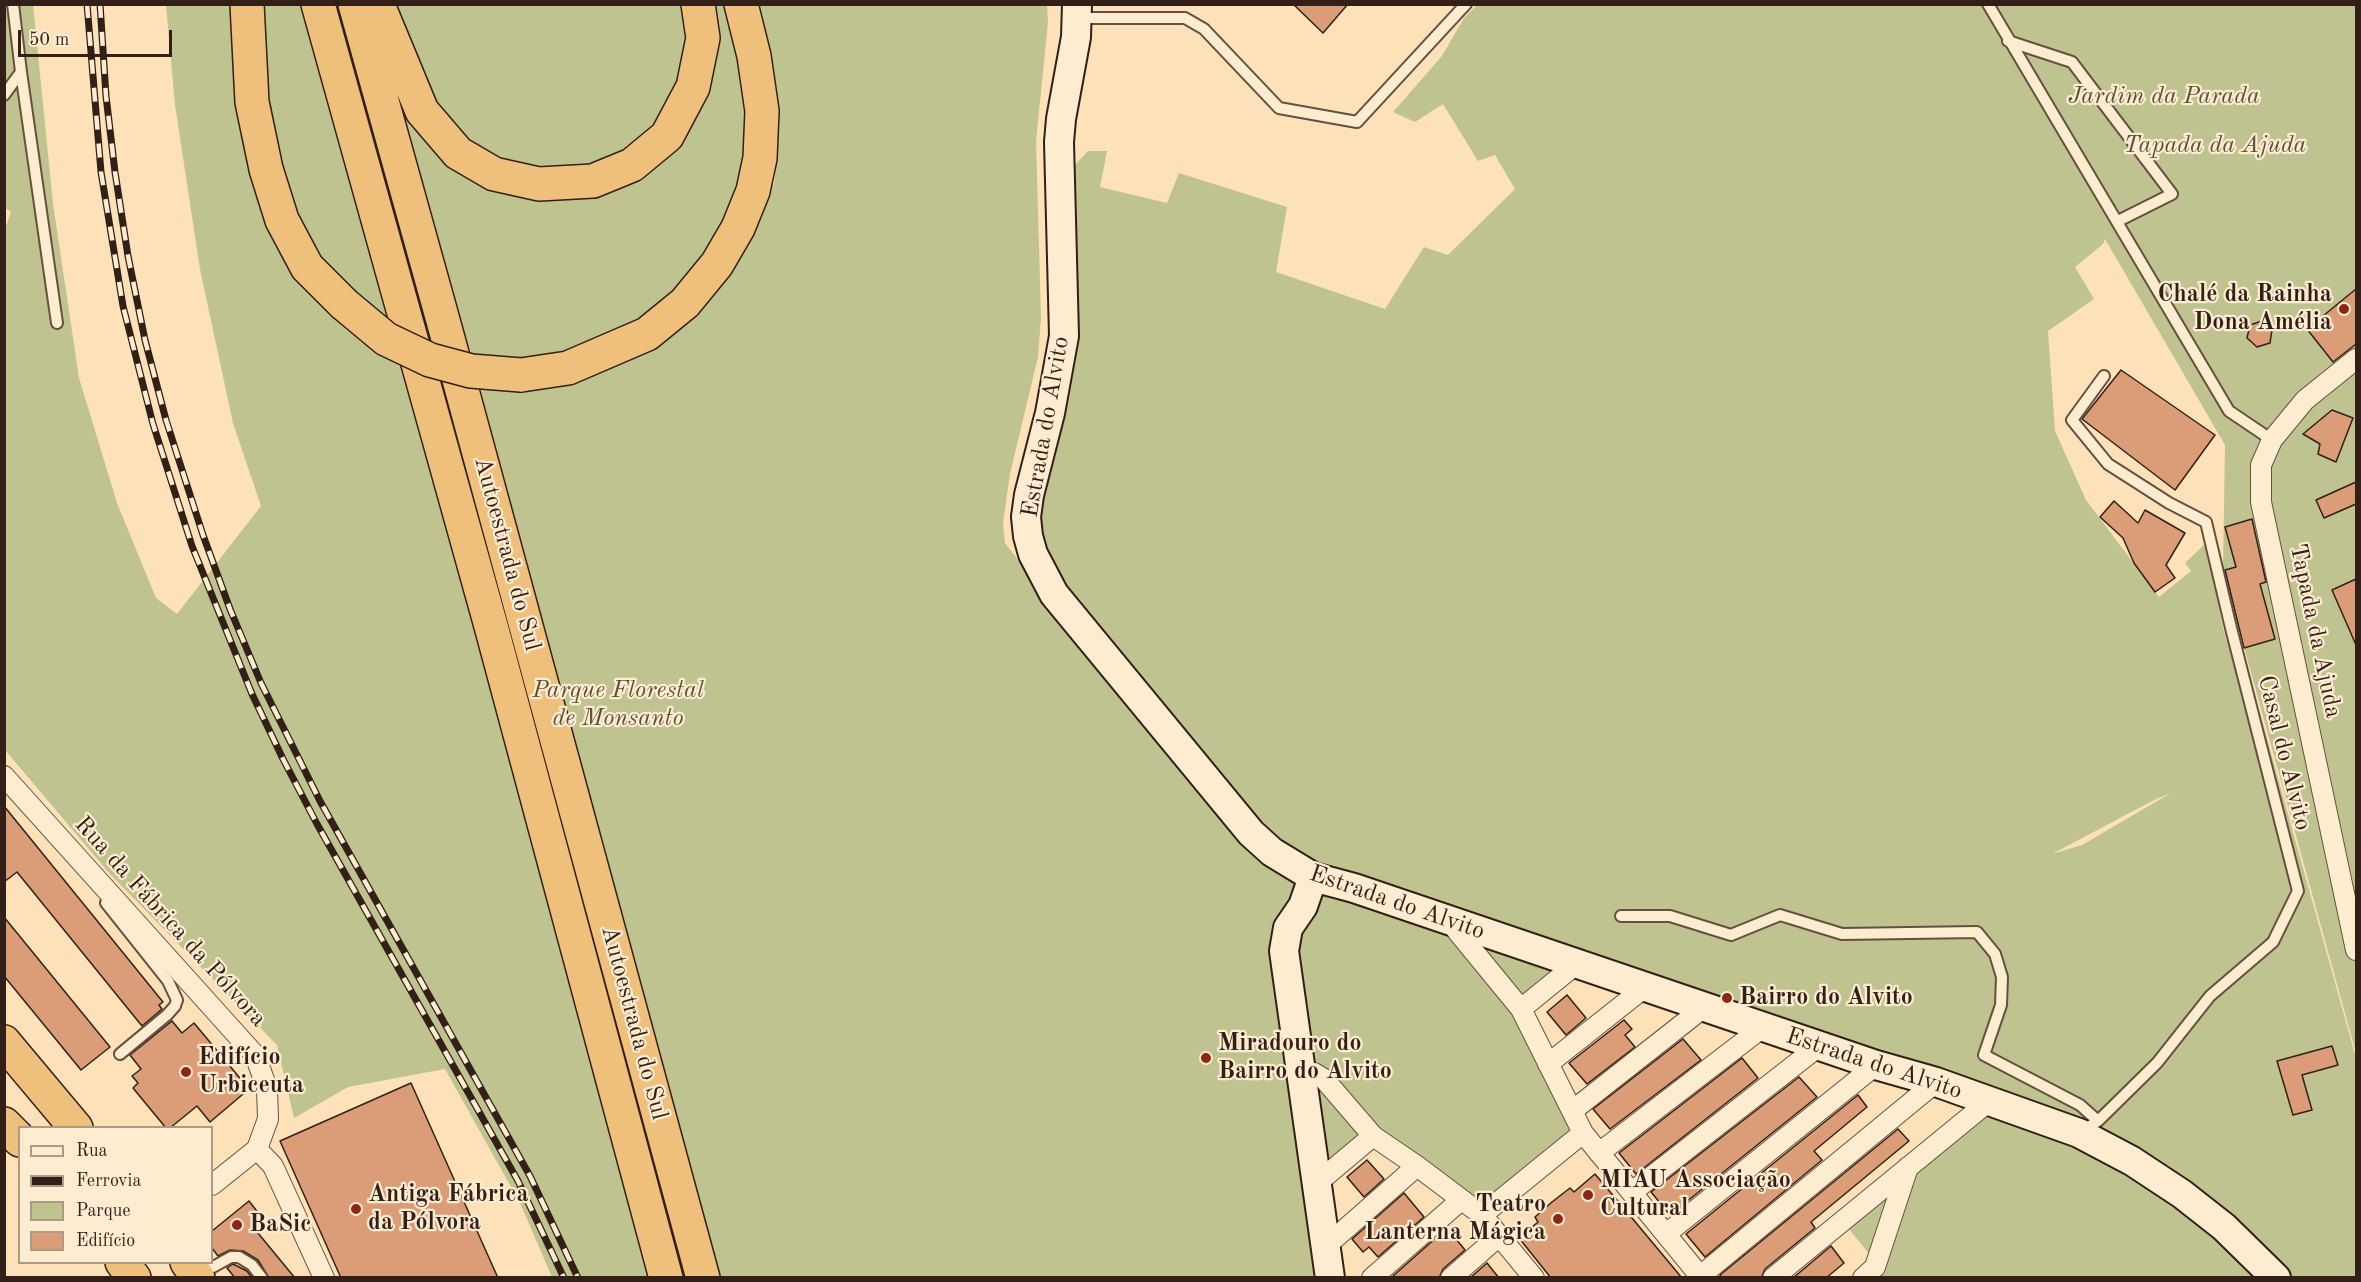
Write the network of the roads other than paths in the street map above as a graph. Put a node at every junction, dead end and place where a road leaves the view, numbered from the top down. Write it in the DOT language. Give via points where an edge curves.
graph roads {
  1 [pos="14,4"];
  2 [pos="248,4"];
  3 [pos="318,4"];
  4 [pos="355,4"];
  5 [pos="373,4"];
  6 [pos="698,4"];
  7 [pos="741,4"];
  8 [pos="1466,4"];
  9 [pos="1988,4"];
  10 [pos="1077,11"];
  11 [pos="2008,40"];
  12 [pos="21,72"];
  13 [pos="4,95"];
  14 [pos="2118,221"];
  15 [pos="57,323"];
  16 [pos="2356,359"];
  17 [pos="2104,376"];
  18 [pos="2272,440"];
  19 [pos="8,787"];
  20 [pos="1313,877"];
  21 [pos="1621,916"];
  22 [pos="1456,923"];
  23 [pos="2356,950"];
  24 [pos="1575,964"];
  25 [pos="1644,988"];
  26 [pos="1703,1008"];
  27 [pos="1521,1009"];
  28 [pos="1763,1027"];
  29 [pos="4,1042"];
  30 [pos="1819,1046"];
  31 [pos="120,1054"];
  32 [pos="1548,1064"];
  33 [pos="1876,1065"];
  34 [pos="1301,1073"];
  35 [pos="1936,1082"];
  36 [pos="1988,1102"];
  37 [pos="1572,1111"];
  38 [pos="4,1124"];
  39 [pos="74,1126"];
  40 [pos="2088,1127"];
  41 [pos="1583,1133"];
  42 [pos="1373,1136"];
  43 [pos="18,1138"];
  44 [pos="257,1149"];
  45 [pos="1599,1153"];
  46 [pos="1417,1166"];
  47 [pos="1908,1167"];
  48 [pos="1317,1183"];
  49 [pos="213,1184"];
  50 [pos="1632,1192"];
  51 [pos="1461,1200"];
  52 [pos="1482,1215"];
  53 [pos="1666,1234"];
  54 [pos="1499,1236"];
  55 [pos="1326,1246"];
  56 [pos="123,1264"];
  57 [pos="189,1264"];
  58 [pos="191,1264"];
  59 [pos="1531,1277"];
  60 [pos="1699,1277"];
  61 [pos="134,1278"];
  62 [pos="198,1278"];
  63 [pos="262,1278"];
  64 [pos="324,1278"];
  65 [pos="666,1278"];
  66 [pos="703,1278"];
  67 [pos="1330,1278"];
  68 [pos="1372,1278"];
  69 [pos="1451,1278"];
  70 [pos="1773,1278"];
  71 [pos="1863,1278"];
  72 [pos="2276,1278"];
  1 -- 12 [label="lane"];
  2 -- 7 [label="highway, bridge" via="252,102 266,169 282,220 308,267 386,339 430,360 471,371 521,375 568,368 647,334 685,303 717,264 738,228 753,191 760,158 762,111"];
  3 -- 65 [label="highway, Autoestrada do Sul"];
  4 -- 66 [label="highway, Autoestrada do Sul"];
  5 -- 6 [label="highway" via="381,12 422,111 458,153 494,174 539,184 593,181 632,165 667,136 693,87 703,38"];
  8 -- 10 [label="lane" via="1357,122 1280,108 1204,29 1185,18"];
  9 -- 11 [label="lane"];
  10 -- 20 [label="street, Estrada do Alvito" via="1059,142 1064,336 1029,495 1028,536 1054,594 1184,753 1251,833 1272,852"];
  11 -- 14 [label="lane"];
  11 -- 14 [label="lane" via="2072,62 2172,194"];
  12 -- 13 [label="lane"];
  12 -- 15 [label="lane"];
  14 -- 18 [label="lane" via="2229,411"];
  16 -- 18 [label="street, Tapada da Ajuda" via="2305,400"];
  17 -- 40 [label="lane, Casal do Alvito" via="2072,420 2108,464 2206,522 2298,891 2273,942 2210,996 2157,1063"];
  18 -- 23 [label="street, Tapada da Ajuda" via="2261,465 2261,502"];
  19 -- 31 [label="lane" via="175,993 176,1006"];
  19 -- 44 [label="street, Rua da Fábrica da Pólvora" via="255,1055 267,1088 268,1119"];
  20 -- 22 [label="street, Estrada do Alvito"];
  20 -- 34 [label="street" via="1284,942"];
  21 -- 40 [label="lane" via="1670,916 1731,935 1780,915 1842,934 1977,932 1995,954 2002,977 2001,1005 1984,1055 2080,1105"];
  22 -- 24 [label="street, Estrada do Alvito"];
  22 -- 27 [label="street" via="1457,931"];
  24 -- 25 [label="street, Estrada do Alvito"];
  24 -- 27 [label="street"];
  25 -- 26 [label="street, Estrada do Alvito"];
  25 -- 32 [label="street"];
  26 -- 28 [label="street, Estrada do Alvito"];
  26 -- 37 [label="street"];
  27 -- 32 [label="street"];
  28 -- 30 [label="street, Estrada do Alvito"];
  28 -- 45 [label="street"];
  29 -- 39 [label="highway"];
  30 -- 33 [label="street, Estrada do Alvito"];
  30 -- 50 [label="street"];
  32 -- 37 [label="street"];
  33 -- 35 [label="street, Estrada do Alvito"];
  33 -- 53 [label="street"];
  34 -- 42 [label="street" via="1314,1073 1324,1079"];
  34 -- 48 [label="street"];
  35 -- 36 [label="street, Estrada do Alvito"];
  35 -- 60 [label="street"];
  36 -- 40 [label="street, Estrada do Alvito"];
  36 -- 47 [label="street"];
  37 -- 41 [label="street"];
  38 -- 43 [label="highway"];
  40 -- 72 [label="street, Estrada do Alvito" via="2224,1227"];
  41 -- 45 [label="street"];
  41 -- 52 [label="street"];
  42 -- 46 [label="street"];
  42 -- 48 [label="street"];
  44 -- 49 [label="street"];
  44 -- 64 [label="street" via="273,1166"];
  45 -- 50 [label="street"];
  46 -- 51 [label="street"];
  46 -- 55 [label="street"];
  47 -- 70 [label="street"];
  47 -- 71 [label="street" via="1875,1268"];
  48 -- 55 [label="street"];
  50 -- 53 [label="street"];
  51 -- 52 [label="street"];
  51 -- 68 [label="street"];
  52 -- 54 [label="street"];
  53 -- 60 [label="street"];
  54 -- 59 [label="street"];
  54 -- 69 [label="street"];
  55 -- 67 [label="street"];
  56 -- 61 [label="highway"];
  57 -- 62 [label="highway"];
  58 -- 63 [label="lane" via="204,1269 239,1257"];
}
